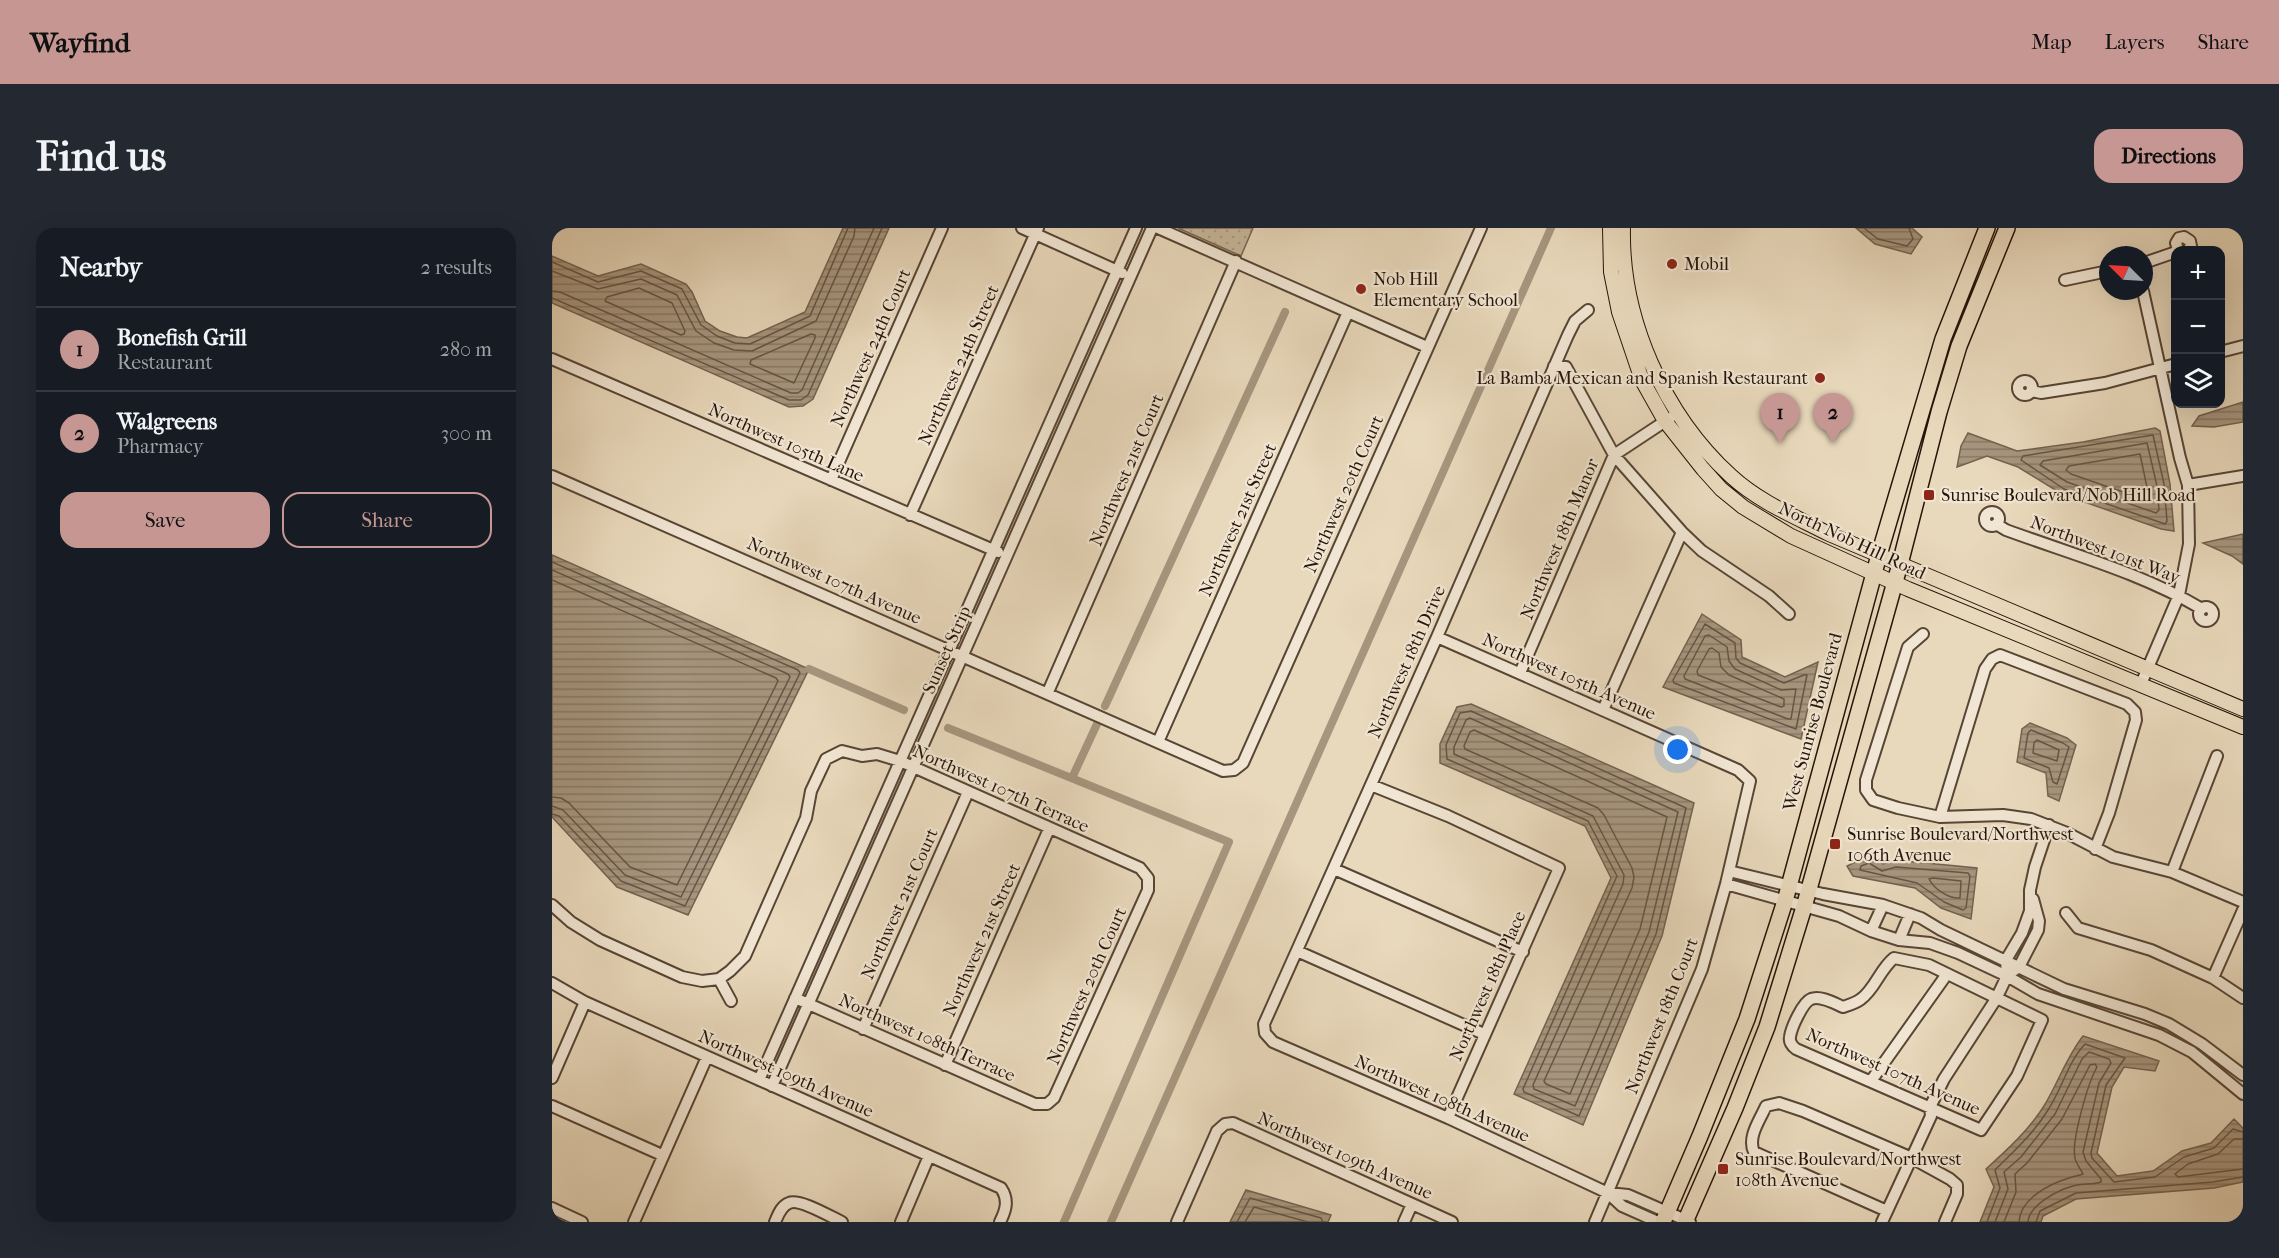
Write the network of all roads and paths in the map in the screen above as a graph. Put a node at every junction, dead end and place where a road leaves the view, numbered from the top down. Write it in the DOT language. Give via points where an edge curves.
graph roads {
  1 [pos="942,228"];
  2 [pos="1022,228"];
  3 [pos="1136,228"];
  4 [pos="1152,228"];
  5 [pos="1158,228"];
  6 [pos="1481,228"];
  7 [pos="1610,228"];
  8 [pos="1623,228"];
  9 [pos="1987,228"];
  10 [pos="2007,228"];
  11 [pos="1036,231"];
  12 [pos="2175,246"];
  13 [pos="2190,246"];
  14 [pos="2171,253"];
  15 [pos="2153,260"];
  16 [pos="1236,261"];
  17 [pos="1117,271"];
  18 [pos="2099,273"];
  19 [pos="1130,277"];
  20 [pos="2065,280"];
  21 [pos="2144,300"];
  22 [pos="1588,310"];
  23 [pos="1348,312"];
  24 [pos="2243,346"];
  25 [pos="1427,347"];
  26 [pos="2225,351"];
  27 [pos="552,359"];
  28 [pos="2171,365"];
  29 [pos="1554,366"];
  30 [pos="2161,368"];
  31 [pos="2031,391"];
  32 [pos="1677,412"];
  33 [pos="1665,421"];
  34 [pos="1614,455"];
  35 [pos="2243,476"];
  36 [pos="552,477"];
  37 [pos="831,480"];
  38 [pos="2188,485"];
  39 [pos="910,515"];
  40 [pos="1996,524"];
  41 [pos="1682,532"];
  42 [pos="994,550"];
  43 [pos="1879,555"];
  44 [pos="1006,556"];
  45 [pos="1900,564"];
  46 [pos="1874,573"];
  47 [pos="1894,582"];
  48 [pos="2179,595"];
  49 [pos="2202,609"];
  50 [pos="1789,614"];
  51 [pos="1923,634"];
  52 [pos="1437,637"];
  53 [pos="949,649"];
  54 [pos="963,655"];
  55 [pos="2147,669"];
  56 [pos="1520,673"];
  57 [pos="2141,684"];
  58 [pos="1048,692"];
  59 [pos="2243,709"];
  60 [pos="1603,710"];
  61 [pos="2243,727"];
  62 [pos="1158,742"];
  63 [pos="2217,756"];
  64 [pos="900,761"];
  65 [pos="913,767"];
  66 [pos="1234,770"];
  67 [pos="1750,781"];
  68 [pos="1371,785"];
  69 [pos="968,792"];
  70 [pos="1940,817"];
  71 [pos="2049,825"];
  72 [pos="1049,829"];
  73 [pos="2095,849"];
  74 [pos="1334,869"];
  75 [pos="1730,871"];
  76 [pos="2172,872"];
  77 [pos="1148,878"];
  78 [pos="1726,884"];
  79 [pos="2030,890"];
  80 [pos="1808,891"];
  81 [pos="1787,894"];
  82 [pos="2243,902"];
  83 [pos="552,905"];
  84 [pos="1883,905"];
  85 [pos="1804,907"];
  86 [pos="2243,910"];
  87 [pos="2066,913"];
  88 [pos="1910,914"];
  89 [pos="1871,931"];
  90 [pos="1899,940"];
  91 [pos="1297,951"];
  92 [pos="1523,952"];
  93 [pos="2006,960"];
  94 [pos="2019,967"];
  95 [pos="1947,974"];
  96 [pos="2007,976"];
  97 [pos="2213,978"];
  98 [pos="719,979"];
  99 [pos="552,983"];
  100 [pos="795,998"];
  101 [pos="2243,998"];
  102 [pos="1996,999"];
  103 [pos="731,1001"];
  104 [pos="585,1002"];
  105 [pos="808,1004"];
  106 [pos="862,1029"];
  107 [pos="1265,1033"];
  108 [pos="1484,1034"];
  109 [pos="707,1057"];
  110 [pos="945,1065"];
  111 [pos="2243,1076"];
  112 [pos="552,1078"];
  113 [pos="759,1080"];
  114 [pos="1871,1081"];
  115 [pos="772,1086"];
  116 [pos="2243,1094"];
  117 [pos="1047,1104"];
  118 [pos="552,1106"];
  119 [pos="1930,1107"];
  120 [pos="1448,1118"];
  121 [pos="662,1155"];
  122 [pos="929,1156"];
  123 [pos="1912,1158"];
  124 [pos="1608,1193"];
  125 [pos="1412,1204"];
  126 [pos="552,1208"];
  127 [pos="1887,1211"];
  128 [pos="1662,1219"];
  129 [pos="1687,1221"];
  130 [pos="582,1222"];
  131 [pos="634,1222"];
  132 [pos="775,1222"];
  133 [pos="842,1222"];
  134 [pos="900,1222"];
  135 [pos="1000,1222"];
  136 [pos="1177,1222"];
  137 [pos="1404,1222"];
  138 [pos="1452,1222"];
  139 [pos="1594,1222"];
  140 [pos="1882,1222"];
  141 [pos="1945,1222"];
  1 -- 37 [label="street, Northwest 24th Court"];
  2 -- 11 [label="street"];
  3 -- 17 [label="street, Sunset Strip"];
  4 -- 19 [label="street, Sunset Strip"];
  5 -- 16 [label="street"];
  6 -- 25 [label="street, Northwest 20th Court"];
  7 -- 33 [label="main road, North Nob Hill Road" via="1611,272 1625,336 1642,380"];
  8 -- 32 [label="main road, North Nob Hill Road" via="1633,311 1656,374"];
  9 -- 43 [label="highway, West Sunrise Boulevard" via="1943,339"];
  10 -- 45 [label="highway" via="1959,346"];
  11 -- 17 [label="street"];
  11 -- 39 [label="street, Northwest 24th Street"];
  12 -- 13 [label="street" via="2184,237"];
  14 -- 15 [label="street"];
  16 -- 23 [label="street"];
  16 -- 58 [label="street, Northwest 21st Court"];
  17 -- 19 [label="street"];
  17 -- 42 [label="street, Sunset Strip"];
  18 -- 20 [label="street"];
  19 -- 44 [label="street, Sunset Strip"];
  21 -- 30 [label="street"];
  22 -- 29 [label="street, Northwest 18th Drive" via="1575,321"];
  23 -- 25 [label="street"];
  23 -- 62 [label="street, Northwest 21st Street"];
  24 -- 26 [label="street"];
  25 -- 66 [label="street, Northwest 20th Court" via="1243,763"];
  27 -- 37 [label="street, Northwest 105th Lane"];
  28 -- 30 [label="street"];
  29 -- 34 [label="street" via="1566,367"];
  29 -- 52 [label="street, Northwest 18th Drive"];
  30 -- 31 [label="street" via="2105,383 2041,393"];
  30 -- 38 [label="street"];
  32 -- 33 [label="street, Northwest 18th Manor"];
  32 -- 43 [label="main road, North Nob Hill Road" via="1719,464 1751,492 1829,534"];
  33 -- 34 [label="street, Northwest 18th Manor"];
  33 -- 46 [label="main road, North Nob Hill Road" via="1721,489 1743,507 1791,536"];
  34 -- 41 [label="street"];
  34 -- 56 [label="street, Northwest 18th Manor"];
  35 -- 38 [label="street"];
  36 -- 53 [label="street, Northwest 107th Avenue"];
  37 -- 39 [label="street, Northwest 105th Lane"];
  38 -- 48 [label="street" via="2189,544"];
  39 -- 42 [label="street, Northwest 105th Lane"];
  40 -- 48 [label="street, Northwest 101st Way"];
  41 -- 50 [label="street"];
  41 -- 60 [label="street"];
  42 -- 44 [label="street, Northwest 105th Lane"];
  42 -- 53 [label="street, Sunset Strip"];
  43 -- 45 [label="main road, North Nob Hill Road"];
  43 -- 46 [label="highway, West Sunrise Boulevard"];
  44 -- 54 [label="street, Sunset Strip"];
  45 -- 47 [label="highway"];
  45 -- 55 [label="main road, North Nob Hill Road"];
  46 -- 47 [label="main road, North Nob Hill Road"];
  46 -- 81 [label="highway, West Sunrise Boulevard"];
  47 -- 57 [label="main road, North Nob Hill Road"];
  47 -- 80 [label="highway"];
  48 -- 49 [label="street, Northwest 101st Way"];
  48 -- 55 [label="street"];
  51 -- 70 [label="street" via="1908,647 1866,790 1873,800"];
  52 -- 56 [label="street, Northwest 105th Avenue"];
  52 -- 68 [label="street, Northwest 18th Drive"];
  53 -- 54 [label="street, Northwest 107th Avenue"];
  53 -- 64 [label="street, Sunset Strip"];
  54 -- 58 [label="street, Northwest 107th Avenue"];
  54 -- 65 [label="street, Sunset Strip"];
  55 -- 57 [label="street"];
  55 -- 59 [label="main road, North Nob Hill Road"];
  56 -- 60 [label="street, Northwest 105th Avenue"];
  57 -- 61 [label="main road, North Nob Hill Road"];
  58 -- 62 [label="street, Northwest 107th Avenue"];
  60 -- 67 [label="street, Northwest 105th Avenue" via="1738,770"];
  62 -- 66 [label="street, Northwest 107th Avenue" via="1223,771"];
  63 -- 76 [label="street"];
  64 -- 65 [label="street, Northwest 107th Terrace"];
  64 -- 98 [label="street, Northwest 107th Terrace" via="878,754 862,756 842,751 826,759 806,818 745,956"];
  64 -- 100 [label="street, Sunset Strip"];
  65 -- 69 [label="street, Northwest 107th Terrace"];
  65 -- 105 [label="street, Sunset Strip"];
  67 -- 75 [label="street, Northwest 18th Court"];
  68 -- 74 [label="street, Northwest 18th Drive"];
  68 -- 92 [label="street, Northwest 18th Place" via="1559,868"];
  69 -- 72 [label="street, Northwest 107th Terrace"];
  69 -- 106 [label="street, Northwest 21st Court"];
  70 -- 71 [label="street" via="2003,815"];
  70 -- 73 [label="street" via="1985,669 2000,655 2127,704 2135,712 2109,813"];
  71 -- 73 [label="street"];
  71 -- 79 [label="street"];
  72 -- 77 [label="street, Northwest 107th Terrace" via="1140,868"];
  72 -- 110 [label="street, Northwest 21st Street"];
  73 -- 76 [label="street"];
  74 -- 91 [label="street, Northwest 18th Drive"];
  74 -- 92 [label="street"];
  75 -- 78 [label="street, Northwest 18th Court"];
  75 -- 81 [label="street"];
  76 -- 82 [label="street"];
  77 -- 117 [label="street, Northwest 20th Court" via="1148,890 1054,1098"];
  78 -- 81 [label="street"];
  78 -- 124 [label="street, Northwest 18th Court" via="1702,969"];
  79 -- 93 [label="street" via="2030,911"];
  79 -- 94 [label="street" via="2038,930"];
  80 -- 81 [label="street"];
  80 -- 84 [label="street"];
  80 -- 85 [label="highway"];
  81 -- 85 [label="street"];
  81 -- 128 [label="highway, West Sunrise Boulevard" via="1747,1019"];
  83 -- 98 [label="street" via="600,940 682,977"];
  84 -- 88 [label="street"];
  84 -- 89 [label="street"];
  85 -- 89 [label="street" via="1839,916"];
  85 -- 129 [label="highway" via="1767,1027"];
  86 -- 97 [label="street"];
  87 -- 97 [label="street" via="2078,928 2151,950"];
  88 -- 90 [label="street"];
  88 -- 93 [label="street"];
  89 -- 90 [label="street"];
  90 -- 96 [label="street" via="1958,952"];
  91 -- 107 [label="street, Northwest 18th Drive" via="1264,1024"];
  91 -- 108 [label="street"];
  92 -- 108 [label="street, Northwest 18th Place"];
  93 -- 94 [label="street"];
  93 -- 96 [label="street"];
  94 -- 96 [label="street"];
  94 -- 111 [label="street" via="2064,989 2169,1024"];
  95 -- 102 [label="street"];
  95 -- 114 [label="street"];
  95 -- 114 [label="street, Northwest 107th Avenue" via="1929,965 1894,958 1859,1001 1843,1007 1818,997 1802,1006 1791,1044"];
  96 -- 102 [label="street"];
  96 -- 116 [label="street" via="2038,994 2159,1035 2192,1052"];
  97 -- 101 [label="street"];
  98 -- 103 [label="street"];
  99 -- 104 [label="street, Northwest 109th Avenue"];
  100 -- 105 [label="street, Northwest 108th Terrace"];
  100 -- 113 [label="street, Sunset Strip"];
  102 -- 119 [label="street"];
  102 -- 119 [label="street, Northwest 107th Avenue" via="2042,1020 2017,1076 1981,1130"];
  104 -- 109 [label="street, Northwest 109th Avenue"];
  104 -- 112 [label="street"];
  105 -- 106 [label="street, Northwest 108th Terrace"];
  105 -- 115 [label="street, Sunset Strip"];
  106 -- 110 [label="street, Northwest 108th Terrace"];
  107 -- 120 [label="street, Northwest 108th Avenue" via="1273,1042"];
  108 -- 120 [label="street, Northwest 18th Place"];
  109 -- 113 [label="street, Northwest 109th Avenue"];
  109 -- 121 [label="street"];
  110 -- 117 [label="street, Northwest 108th Terrace" via="1035,1104"];
  113 -- 115 [label="street, Northwest 109th Avenue"];
  114 -- 119 [label="street, Northwest 107th Avenue"];
  115 -- 122 [label="street, Northwest 109th Avenue"];
  118 -- 121 [label="street"];
  119 -- 123 [label="street" via="1931,1116"];
  120 -- 124 [label="street, Northwest 108th Avenue"];
  121 -- 131 [label="street"];
  122 -- 134 [label="street"];
  122 -- 135 [label="street, Northwest 109th Avenue" via="1001,1188 1006,1209"];
  123 -- 127 [label="street"];
  123 -- 127 [label="street" via="1803,1111 1779,1103 1766,1106 1752,1137 1754,1152"];
  123 -- 141 [label="street" via="1957,1185 1958,1194"];
  124 -- 128 [label="street, Northwest 108th Avenue" via="1628,1195"];
  124 -- 139 [label="street, Northwest 18th Court"];
  125 -- 136 [label="street, Northwest 109th Avenue" via="1233,1123 1217,1131"];
  125 -- 137 [label="street"];
  125 -- 138 [label="street, Northwest 109th Avenue"];
  126 -- 130 [label="street"];
  127 -- 140 [label="street"];
  128 -- 129 [label="street, Northwest 108th Avenue"];
  132 -- 133 [label="street" via="781,1209 798,1202"];
}
